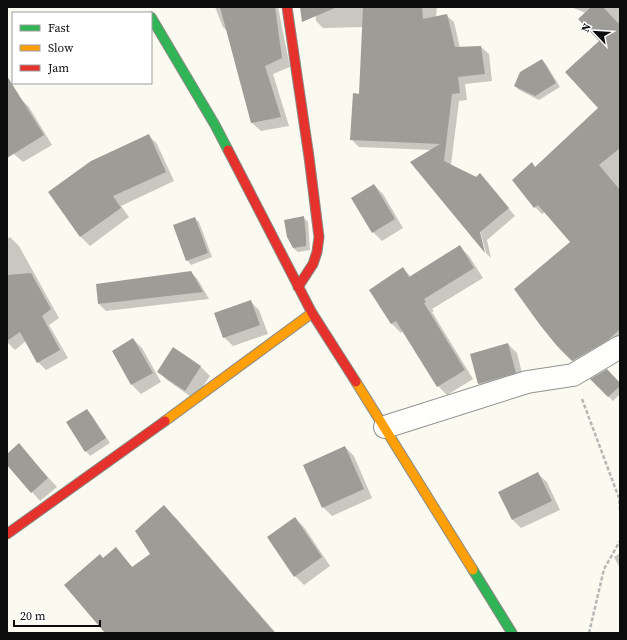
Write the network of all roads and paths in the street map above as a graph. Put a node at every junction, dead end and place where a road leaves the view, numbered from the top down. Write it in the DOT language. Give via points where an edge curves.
graph roads {
  1 [pos="287,7"];
  2 [pos="152,19"];
  3 [pos="298,287"];
  4 [pos="312,313"];
  5 [pos="620,347"];
  6 [pos="573,375"];
  7 [pos="385,427"];
  8 [pos="620,510"];
  9 [pos="7,534"];
  10 [pos="620,542"];
  11 [pos="512,633"];
  12 [pos="589,633"];
  1 -- 3 [label="street" via="319,237 314,264"];
  2 -- 3 [label="street" via="215,125"];
  3 -- 4 [label="street"];
  4 -- 7 [label="street"];
  4 -- 9 [label="street"];
  5 -- 6 [label="street"];
  6 -- 7 [label="street" via="527,382"];
  6 -- 8 [label="path" via="619,498"];
  7 -- 11 [label="street"];
  10 -- 12 [label="path" via="604,569"];
}
